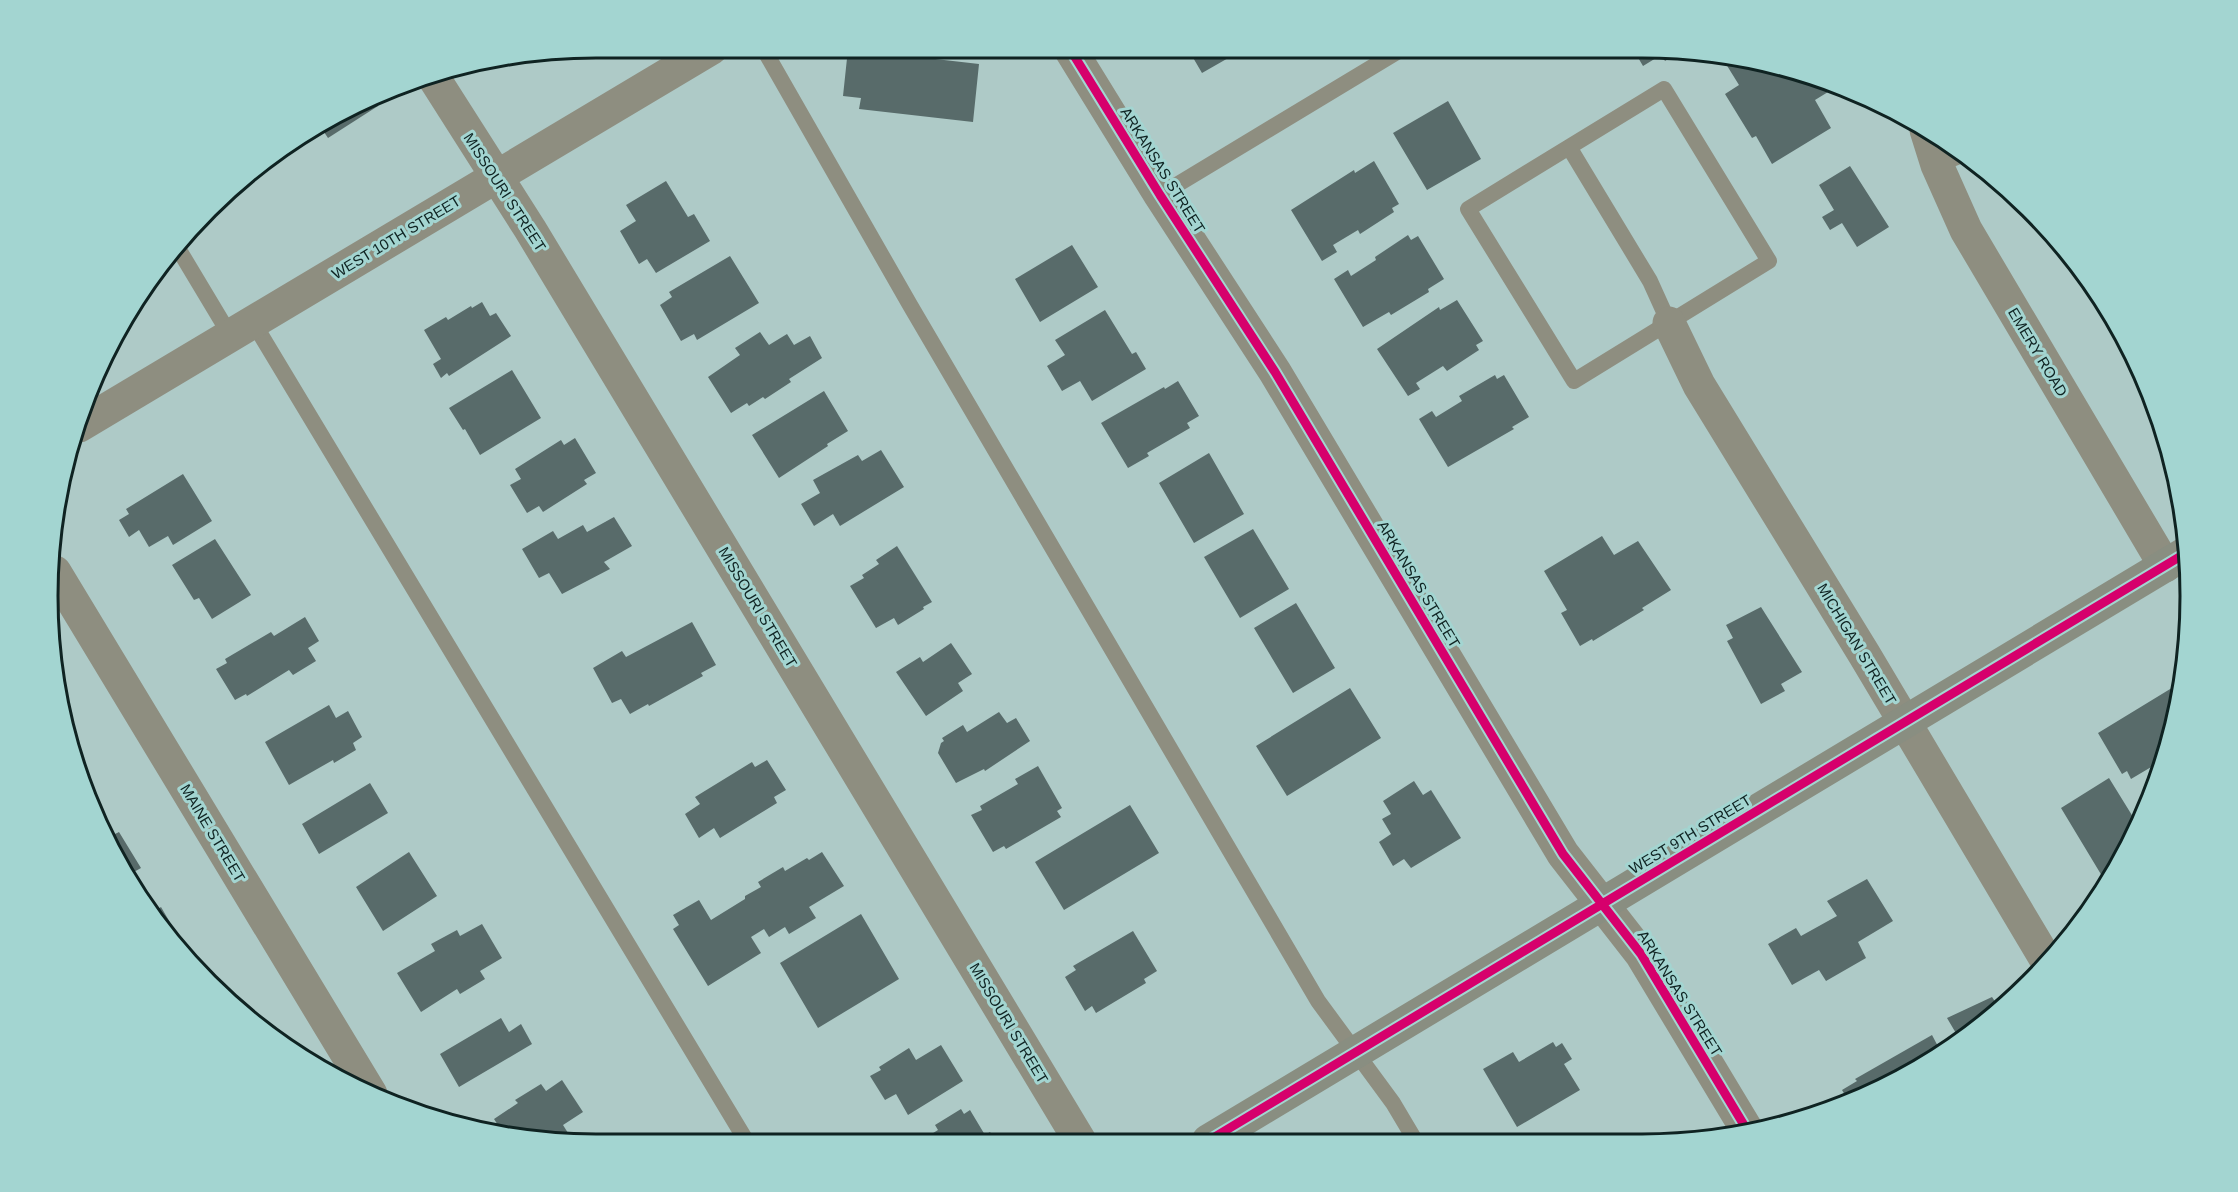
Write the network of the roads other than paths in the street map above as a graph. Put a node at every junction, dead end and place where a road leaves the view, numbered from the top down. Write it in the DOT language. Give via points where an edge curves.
graph roads {
  1 [pos="695,58"];
  2 [pos="769,58"];
  3 [pos="1076,58"];
  4 [pos="1387,58"];
  5 [pos="437,83"];
  6 [pos="1569,147"];
  7 [pos="1950,160"];
  8 [pos="496,177"];
  9 [pos="1160,195"];
  10 [pos="182,254"];
  11 [pos="1669,323"];
  12 [pos="242,329"];
  13 [pos="88,421"];
  14 [pos="2175,560"];
  15 [pos="59,579"];
  16 [pos="1905,722"];
  17 [pos="1602,904"];
  18 [pos="2043,954"];
  19 [pos="1356,1052"];
  20 [pos="363,1080"];
  21 [pos="1743,1124"];
  22 [pos="742,1134"];
  23 [pos="1076,1134"];
  24 [pos="1221,1134"];
  25 [pos="1411,1134"];
  1 -- 8 [label="street, WEST 10TH STREET"];
  2 -- 19 [label="lane" via="1271,922 1318,1001"];
  3 -- 9 [label="street, ARKANSAS STREET"];
  4 -- 9 [label="lane"];
  5 -- 8 [label="street, MISSOURI STREET"];
  6 -- 11 [label="lane" via="1650,281"];
  6 -- 11 [label="lane" via="1664,89 1769,261"];
  6 -- 11 [label="lane" via="1468,209 1574,381"];
  7 -- 14 [label="street, EMERY ROAD" via="1966,230"];
  8 -- 12 [label="street, WEST 10TH STREET"];
  8 -- 23 [label="street, MISSOURI STREET"];
  9 -- 17 [label="street, ARKANSAS STREET" via="1275,372 1563,854"];
  10 -- 12 [label="lane"];
  11 -- 16 [label="street, MICHIGAN STREET" via="1699,385"];
  12 -- 13 [label="street, WEST 10TH STREET"];
  12 -- 22 [label="lane"];
  14 -- 16 [label="main road, WEST 9TH STREET"];
  15 -- 20 [label="street, MAINE STREET"];
  16 -- 17 [label="main road, WEST 9TH STREET"];
  16 -- 18 [label="street, MICHIGAN STREET"];
  17 -- 19 [label="main road, WEST 9TH STREET"];
  17 -- 21 [label="street, ARKANSAS STREET" via="1641,954"];
  19 -- 24 [label="main road, WEST 9TH STREET"];
  19 -- 25 [label="lane"];
}
